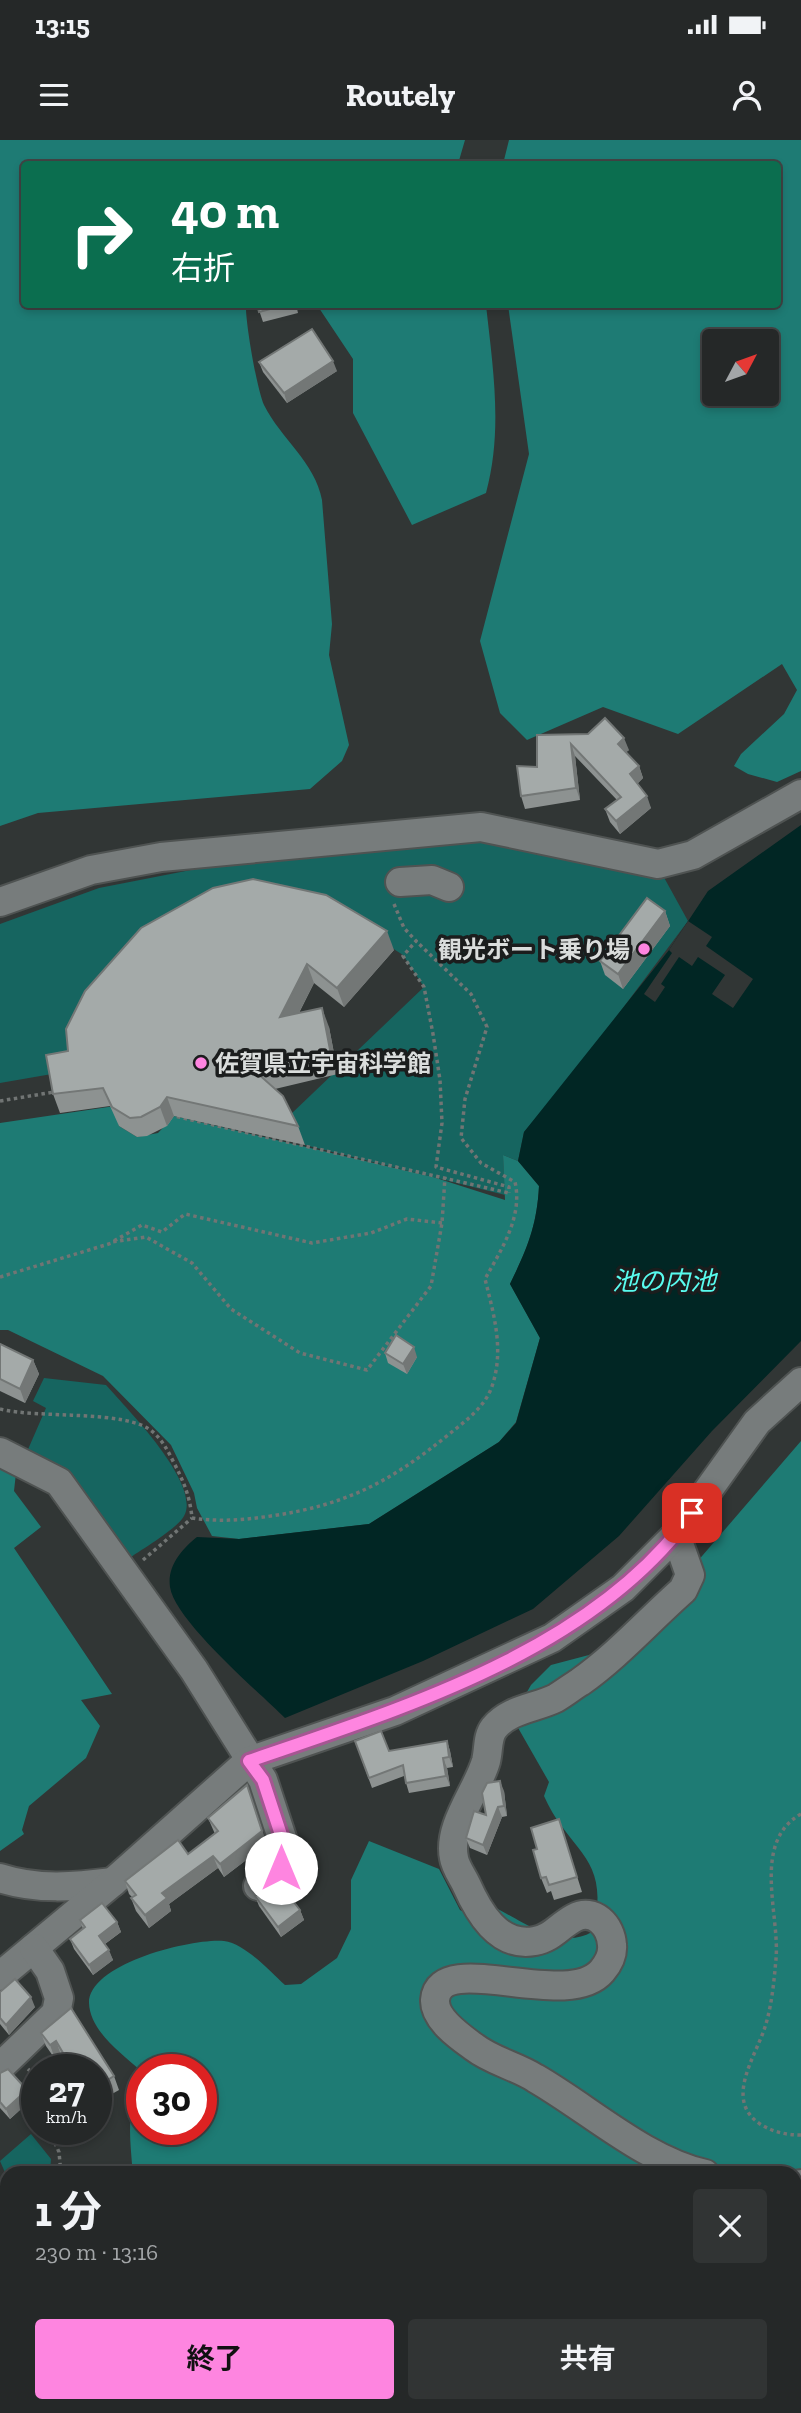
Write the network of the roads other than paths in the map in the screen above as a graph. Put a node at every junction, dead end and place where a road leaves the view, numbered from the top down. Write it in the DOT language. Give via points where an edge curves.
graph roads {
  1 [pos="801,794"];
  2 [pos="400,882"];
  3 [pos="449,887"];
  4 [pos="0,902"];
  5 [pos="801,1382"];
  6 [pos="0,1452"];
  7 [pos="676,1535"];
  8 [pos="249,1761"];
  9 [pos="0,1878"];
  10 [pos="113,1882"];
  11 [pos="258,1886"];
  12 [pos="34,1948"];
  13 [pos="0,1976"];
  14 [pos="0,2067"];
  15 [pos="687,2166"];
  1 -- 4 [label="street" via="693,855 657,864 481,827 161,857 90,870"];
  2 -- 3 [label="street" via="432,880"];
  5 -- 7 [label="street" via="757,1422"];
  6 -- 8 [label="street" via="59,1482 194,1670"];
  7 -- 8 [label="street" via="623,1588 552,1638 395,1711"];
  7 -- 15 [label="street" via="690,1575 683,1590 583,1679 555,1699 515,1713 495,1727 454,1837 453,1857 477,1909 494,1930 510,1939 531,1942 550,1937 575,1917 587,1915 601,1920 610,1931 613,1949 607,1964 593,1981 582,1985 561,1988 468,1977 451,1979 435,1997 436,2011 476,2050 534,2077 636,2144"];
  8 -- 10 [label="street"];
  8 -- 11 [label="street" via="263,1780 285,1847 281,1868"];
  9 -- 10 [label="street" via="66,1887"];
  10 -- 12 [label="street"];
  12 -- 13 [label="street"];
  12 -- 14 [label="street" via="50,1971 59,1998 56,2013"];
}
